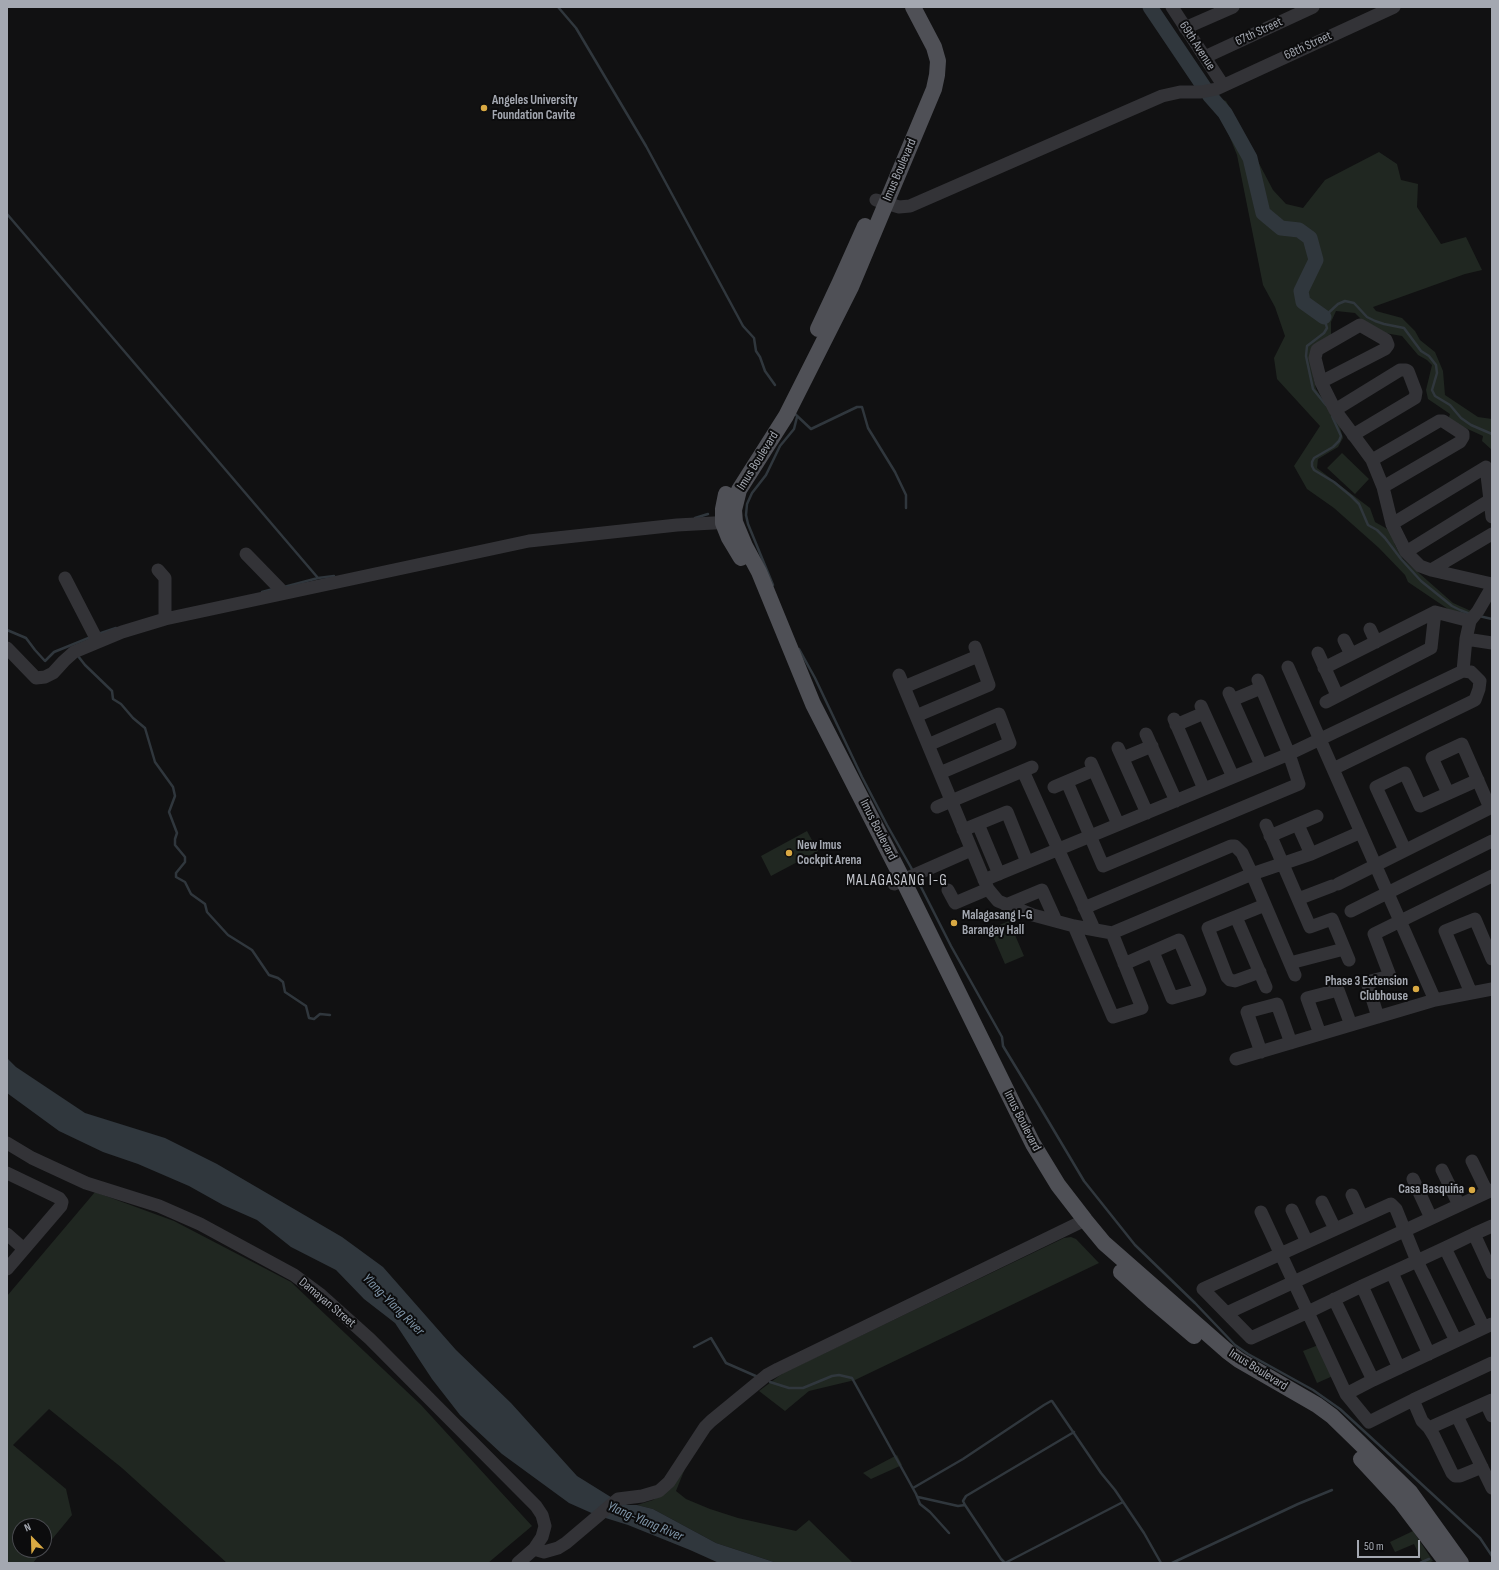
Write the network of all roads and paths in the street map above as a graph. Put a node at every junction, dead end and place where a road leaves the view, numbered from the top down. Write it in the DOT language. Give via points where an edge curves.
graph roads {
  1 [pos="902,7"];
  2 [pos="914,7"];
  3 [pos="1172,7"];
  4 [pos="1234,7"];
  5 [pos="1313,7"];
  6 [pos="1394,7"];
  7 [pos="1185,28"];
  8 [pos="1204,57"];
  9 [pos="1223,85"];
  10 [pos="881,201"];
  11 [pos="1321,382"];
  12 [pos="1335,410"];
  13 [pos="1353,435"];
  14 [pos="1372,460"];
  15 [pos="1489,464"];
  16 [pos="1383,487"];
  17 [pos="1490,500"];
  18 [pos="1492,517"];
  19 [pos="729,522"];
  20 [pos="1392,524"];
  21 [pos="1492,534"];
  22 [pos="1406,552"];
  23 [pos="246,554"];
  24 [pos="158,570"];
  25 [pos="1431,570"];
  26 [pos="65,578"];
  27 [pos="1492,584"];
  28 [pos="1492,588"];
  29 [pos="284,593"];
  30 [pos="1435,612"];
  31 [pos="1474,617"];
  32 [pos="166,619"];
  33 [pos="1370,629"];
  34 [pos="1466,639"];
  35 [pos="1344,640"];
  36 [pos="98,642"];
  37 [pos="1376,642"];
  38 [pos="1492,643"];
  39 [pos="7,648"];
  40 [pos="1318,653"];
  41 [pos="1351,654"];
  42 [pos="1288,668"];
  43 [pos="1324,668"];
  44 [pos="1463,671"];
  45 [pos="916,716"];
  46 [pos="1146,734"];
  47 [pos="1320,740"];
  48 [pos="928,745"];
  49 [pos="1152,746"];
  50 [pos="1289,754"];
  51 [pos="1260,765"];
  52 [pos="1333,769"];
  53 [pos="940,773"];
  54 [pos="1233,777"];
  55 [pos="1478,780"];
  56 [pos="1067,782"];
  57 [pos="1054,787"];
  58 [pos="1204,789"];
  59 [pos="1448,793"];
  60 [pos="951,801"];
  61 [pos="1176,801"];
  62 [pos="937,808"];
  63 [pos="1491,808"];
  64 [pos="1147,813"];
  65 [pos="1317,816"];
  66 [pos="978,824"];
  67 [pos="1118,824"];
  68 [pos="1298,825"];
  69 [pos="963,830"];
  70 [pos="1361,832"];
  71 [pos="1089,836"];
  72 [pos="1492,841"];
  73 [pos="971,850"];
  74 [pos="1058,850"];
  75 [pos="1405,850"];
  76 [pos="1311,854"];
  77 [pos="1027,862"];
  78 [pos="1282,864"];
  79 [pos="1375,864"];
  80 [pos="999,874"];
  81 [pos="1252,874"];
  82 [pos="1492,876"];
  83 [pos="899,882"];
  84 [pos="986,885"];
  85 [pos="948,890"];
  86 [pos="1387,892"];
  87 [pos="1298,899"];
  88 [pos="1006,905"];
  89 [pos="1265,905"];
  90 [pos="1084,908"];
  91 [pos="1351,911"];
  92 [pos="1236,917"];
  93 [pos="1056,921"];
  94 [pos="1400,922"];
  95 [pos="1074,926"];
  96 [pos="1094,929"];
  97 [pos="1112,933"];
  98 [pos="1153,952"];
  99 [pos="1492,959"];
  100 [pos="1124,964"];
  101 [pos="1260,972"];
  102 [pos="1266,987"];
  103 [pos="1492,989"];
  104 [pos="1471,993"];
  105 [pos="1435,1000"];
  106 [pos="1378,1017"];
  107 [pos="1351,1025"];
  108 [pos="1320,1034"];
  109 [pos="1291,1043"];
  110 [pos="1261,1052"];
  111 [pos="1236,1059"];
  112 [pos="7,1143"];
  113 [pos="1472,1161"];
  114 [pos="1442,1170"];
  115 [pos="7,1173"];
  116 [pos="1413,1179"];
  117 [pos="1489,1191"];
  118 [pos="1352,1195"];
  119 [pos="1322,1202"];
  120 [pos="1459,1205"];
  121 [pos="1292,1210"];
  122 [pos="1261,1212"];
  123 [pos="1362,1217"];
  124 [pos="1431,1218"];
  125 [pos="1080,1223"];
  126 [pos="1492,1226"];
  127 [pos="1335,1229"];
  128 [pos="1404,1230"];
  129 [pos="7,1234"];
  130 [pos="1474,1234"];
  131 [pos="1307,1242"];
  132 [pos="1445,1248"];
  133 [pos="24,1249"];
  134 [pos="1280,1253"];
  135 [pos="1418,1261"];
  136 [pos="7,1269"];
  137 [pos="1392,1273"];
  138 [pos="1492,1273"];
  139 [pos="1294,1282"];
  140 [pos="1362,1286"];
  141 [pos="1334,1299"];
  142 [pos="1308,1312"];
  143 [pos="1227,1313"];
  144 [pos="1488,1326"];
  145 [pos="1456,1341"];
  146 [pos="1429,1354"];
  147 [pos="1492,1363"];
  148 [pos="1400,1368"];
  149 [pos="1373,1380"];
  150 [pos="1346,1394"];
  151 [pos="1413,1400"];
  152 [pos="1489,1401"];
  153 [pos="1457,1416"];
  154 [pos="1492,1416"];
  155 [pos="1429,1428"];
  156 [pos="1361,1429"];
  157 [pos="1482,1467"];
  158 [pos="1491,1482"];
  159 [pos="534,1549"];
  160 [pos="518,1563"];
  161 [pos="1447,1563"];
  162 [pos="1461,1563"];
  1 -- 10 [label="main road, Imus Boulevard" via="924,52 927,75"];
  2 -- 10 [label="main road, Imus Boulevard" via="934,47 938,61 937,75 934,89"];
  3 -- 7 [label="street, 69th Avenue"];
  4 -- 7 [label="street"];
  5 -- 8 [label="street, 67th Street"];
  6 -- 9 [label="street, 68th Street"];
  7 -- 8 [label="street, 69th Avenue"];
  8 -- 9 [label="street, 69th Avenue"];
  9 -- 10 [label="street, 68th Street" via="1206,91 1187,91 1162,96 910,206 899,207"];
  10 -- 19 [label="main road, Imus Boulevard" via="778,411 729,487 723,509"];
  11 -- 11 [label="street" via="1385,349 1388,342 1364,326 1356,326 1317,350 1315,358"];
  11 -- 12 [label="street"];
  12 -- 13 [label="street"];
  12 -- 13 [label="street" via="1400,370 1408,371 1415,398"];
  13 -- 14 [label="street"];
  14 -- 16 [label="street"];
  14 -- 16 [label="street" via="1439,421 1462,434 1460,442"];
  15 -- 17 [label="street"];
  15 -- 20 [label="street"];
  16 -- 20 [label="street"];
  17 -- 18 [label="street"];
  17 -- 22 [label="street"];
  19 -- 29 [label="street" via="529,541"];
  19 -- 83 [label="main road, Imus Boulevard" via="728,538 751,576 805,708"];
  20 -- 22 [label="street"];
  21 -- 25 [label="street"];
  22 -- 25 [label="street" via="1420,566"];
  23 -- 29 [label="street"];
  24 -- 32 [label="street" via="165,578"];
  25 -- 27 [label="street"];
  26 -- 36 [label="street"];
  28 -- 31 [label="street"];
  29 -- 32 [label="street"];
  30 -- 31 [label="street"];
  30 -- 37 [label="street"];
  30 -- 43 [label="street" via="1431,648 1331,698"];
  31 -- 34 [label="street"];
  32 -- 36 [label="street"];
  33 -- 37 [label="street"];
  34 -- 38 [label="street"];
  34 -- 44 [label="street"];
  35 -- 41 [label="street"];
  36 -- 39 [label="street" via="74,652 53,673 36,678"];
  37 -- 41 [label="street"];
  40 -- 43 [label="street"];
  41 -- 43 [label="street"];
  42 -- 47 [label="street"];
  44 -- 47 [label="street"];
  44 -- 52 [label="street" via="1471,672 1480,681 1475,700"];
  45 -- 45 [label="street" via="989,685 976,651 902,681"];
  45 -- 48 [label="street"];
  46 -- 49 [label="street"];
  47 -- 50 [label="street"];
  47 -- 52 [label="street"];
  48 -- 53 [label="street"];
  48 -- 53 [label="street" via="999,714 1010,743"];
  49 -- 61 [label="street"];
  49 -- 64 [label="street" via="1121,753"];
  50 -- 51 [label="street"];
  50 -- 51 [label="street" via="1260,684 1230,697"];
  50 -- 71 [label="street" via="1299,784 1117,860 1102,866"];
  51 -- 54 [label="street"];
  52 -- 70 [label="street"];
  53 -- 60 [label="street"];
  54 -- 58 [label="street"];
  54 -- 58 [label="street" via="1203,710 1175,722"];
  55 -- 59 [label="street"];
  55 -- 59 [label="street" via="1462,744 1432,758"];
  55 -- 63 [label="street"];
  56 -- 57 [label="street"];
  56 -- 67 [label="street" via="1093,767"];
  56 -- 71 [label="street"];
  58 -- 61 [label="street"];
  59 -- 75 [label="street" via="1420,806 1405,773 1376,787"];
  60 -- 62 [label="street"];
  60 -- 69 [label="street"];
  60 -- 74 [label="street" via="1027,769"];
  61 -- 64 [label="street"];
  63 -- 75 [label="street"];
  64 -- 67 [label="street"];
  65 -- 68 [label="street"];
  66 -- 69 [label="street"];
  66 -- 77 [label="street" via="1007,812"];
  66 -- 80 [label="street"];
  67 -- 71 [label="street"];
  68 -- 76 [label="street"];
  68 -- 78 [label="street" via="1268,830"];
  69 -- 73 [label="street"];
  70 -- 76 [label="street"];
  70 -- 79 [label="street"];
  71 -- 74 [label="street"];
  72 -- 86 [label="street"];
  73 -- 83 [label="street"];
  73 -- 84 [label="street"];
  74 -- 77 [label="street"];
  74 -- 90 [label="street"];
  75 -- 79 [label="street"];
  76 -- 78 [label="street"];
  77 -- 80 [label="street"];
  78 -- 81 [label="street"];
  78 -- 87 [label="street"];
  79 -- 86 [label="street"];
  79 -- 87 [label="street" via="1335,885"];
  80 -- 84 [label="street"];
  81 -- 89 [label="street"];
  81 -- 90 [label="street" via="1242,853 1235,846 1231,846"];
  81 -- 97 [label="street"];
  82 -- 94 [label="street"];
  83 -- 125 [label="main road, Imus Boulevard" via="1025,1148 1050,1190"];
  84 -- 85 [label="street" via="955,903"];
  84 -- 88 [label="street" via="998,901"];
  86 -- 91 [label="street"];
  86 -- 94 [label="street"];
  87 -- 89 [label="street" via="1310,927 1332,919 1346,955 1293,969"];
  88 -- 93 [label="street"];
  88 -- 93 [label="street" via="1042,890"];
  89 -- 92 [label="street"];
  90 -- 96 [label="street"];
  92 -- 101 [label="street"];
  92 -- 101 [label="street" via="1208,928 1227,977 1235,981"];
  93 -- 95 [label="street"];
  94 -- 105 [label="street"];
  94 -- 106 [label="street" via="1374,934 1390,976 1368,982"];
  95 -- 96 [label="street"];
  95 -- 100 [label="street" via="1113,1017 1142,1008"];
  96 -- 97 [label="street"];
  97 -- 100 [label="street"];
  98 -- 100 [label="street"];
  99 -- 104 [label="street" via="1475,919 1445,931"];
  101 -- 102 [label="street"];
  103 -- 104 [label="street"];
  104 -- 105 [label="street"];
  105 -- 106 [label="street"];
  106 -- 107 [label="street"];
  107 -- 108 [label="street"];
  107 -- 108 [label="street" via="1338,990 1307,998"];
  108 -- 109 [label="street"];
  109 -- 110 [label="street"];
  109 -- 110 [label="street" via="1277,1004 1247,1012"];
  110 -- 111 [label="street"];
  112 -- 159 [label="street, Damayan Street" via="32,1158 86,1183 177,1213 301,1280 321,1295 370,1340 536,1506 545,1526"];
  113 -- 117 [label="street"];
  114 -- 120 [label="street"];
  115 -- 133 [label="street" via="59,1198 62,1202"];
  116 -- 124 [label="street"];
  117 -- 120 [label="street"];
  118 -- 123 [label="street"];
  119 -- 127 [label="street"];
  120 -- 124 [label="street"];
  121 -- 131 [label="street"];
  122 -- 134 [label="street"];
  123 -- 127 [label="street"];
  123 -- 128 [label="street" via="1391,1204 1396,1209"];
  124 -- 128 [label="street"];
  125 -- 156 [label="main road, Imus Boulevard" via="1239,1360 1332,1416"];
  125 -- 159 [label="street" via="767,1375 705,1427 664,1487 652,1494 618,1499 558,1548 544,1552"];
  125 -- 161 [label="main road, Imus Boulevard" via="1096,1248 1219,1358 1312,1412 1326,1423 1400,1501"];
  126 -- 130 [label="street"];
  127 -- 131 [label="street"];
  128 -- 135 [label="street"];
  128 -- 139 [label="street"];
  129 -- 133 [label="street"];
  130 -- 132 [label="street"];
  130 -- 138 [label="street"];
  131 -- 134 [label="street"];
  132 -- 135 [label="street"];
  132 -- 144 [label="street"];
  133 -- 136 [label="street"];
  134 -- 139 [label="street"];
  134 -- 143 [label="street" via="1204,1289"];
  135 -- 137 [label="street"];
  135 -- 145 [label="street"];
  137 -- 140 [label="street"];
  137 -- 146 [label="street"];
  139 -- 142 [label="street"];
  139 -- 143 [label="street"];
  140 -- 141 [label="street"];
  140 -- 148 [label="street"];
  141 -- 142 [label="street"];
  141 -- 149 [label="street"];
  142 -- 143 [label="street" via="1252,1338"];
  142 -- 150 [label="street"];
  144 -- 145 [label="street"];
  145 -- 146 [label="street"];
  146 -- 148 [label="street"];
  147 -- 151 [label="street"];
  148 -- 149 [label="street"];
  149 -- 150 [label="street"];
  150 -- 156 [label="street"];
  151 -- 155 [label="street" via="1422,1421"];
  151 -- 156 [label="street"];
  152 -- 153 [label="street"];
  152 -- 154 [label="street"];
  153 -- 155 [label="street"];
  153 -- 157 [label="street"];
  155 -- 157 [label="street" via="1455,1476"];
  156 -- 162 [label="main road, Imus Boulevard"];
  157 -- 158 [label="street"];
  159 -- 160 [label="street, Damayan Street"];
}
